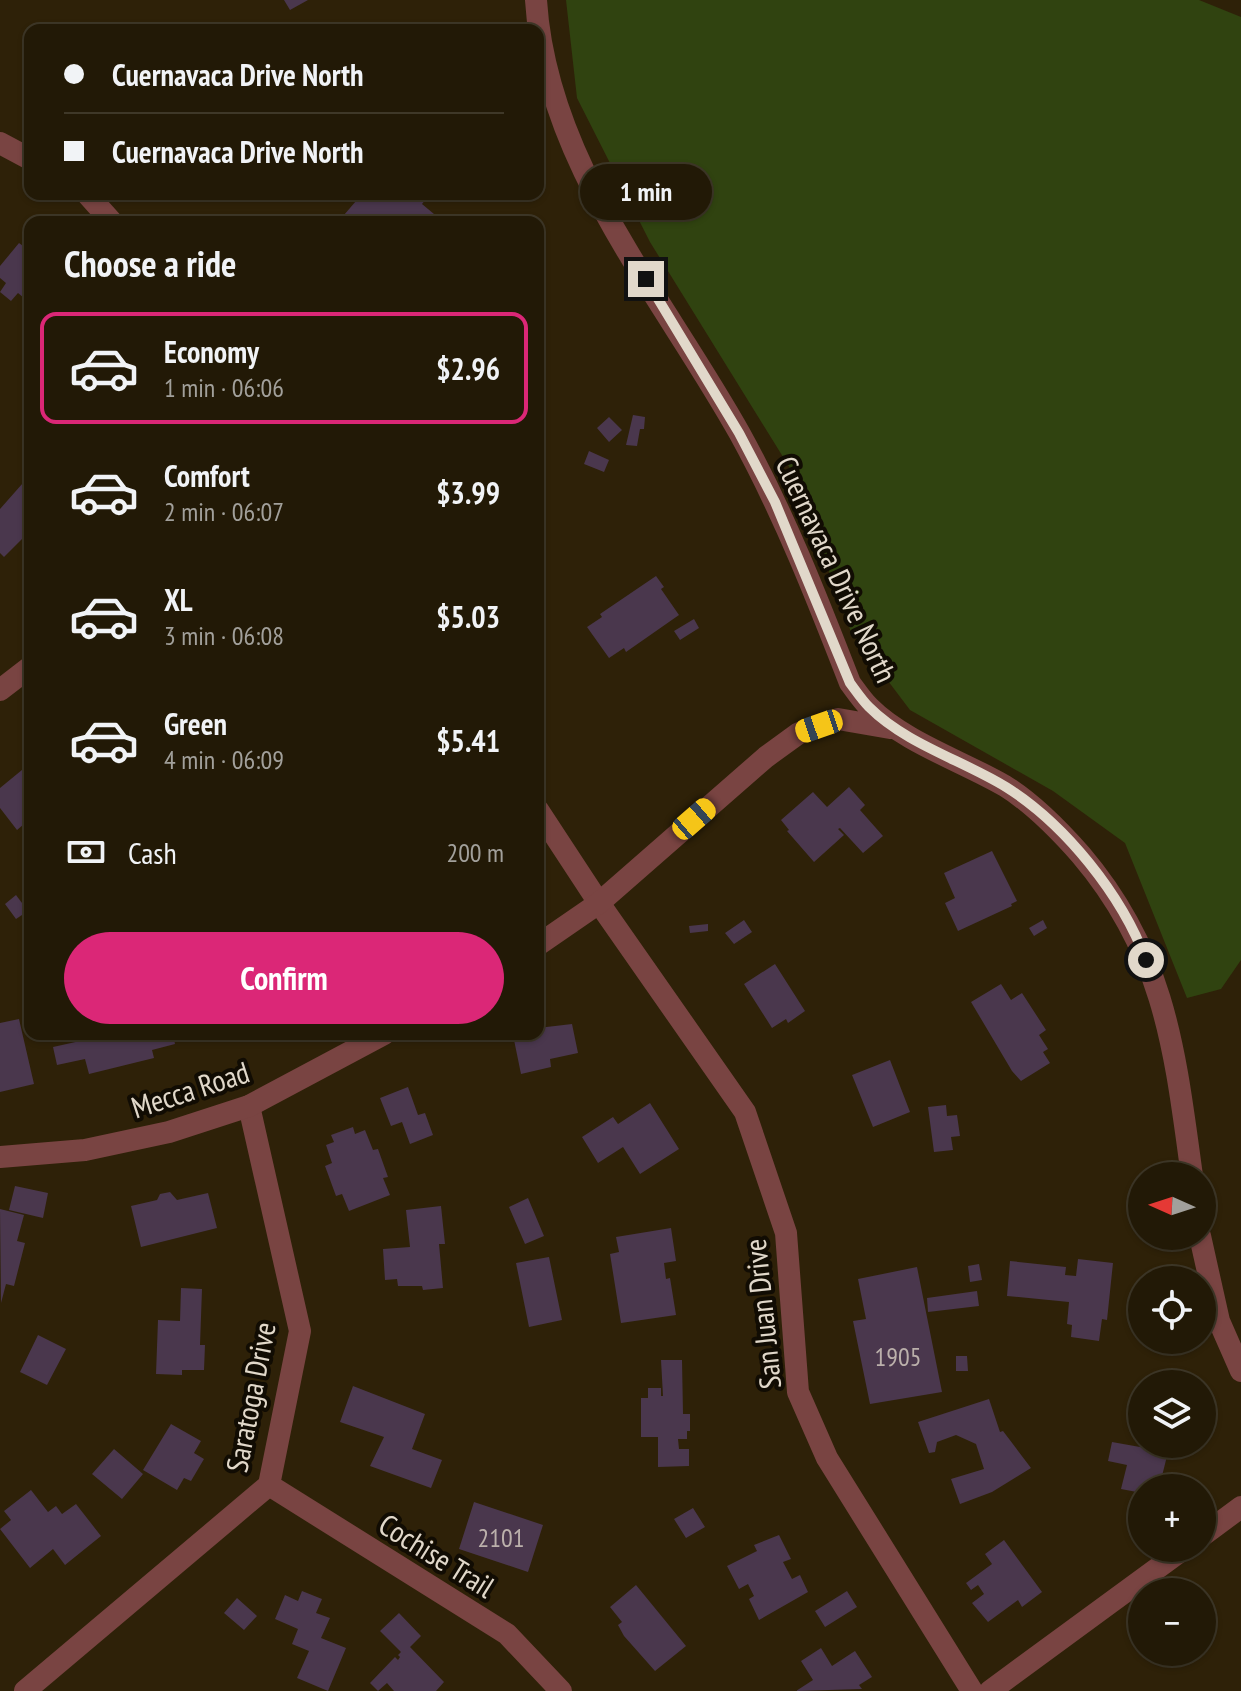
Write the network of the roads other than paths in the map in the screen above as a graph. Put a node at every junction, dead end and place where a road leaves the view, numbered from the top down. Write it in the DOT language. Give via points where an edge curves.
graph roads {
  1 [pos="536,0"];
  2 [pos="539,24"];
  3 [pos="544,69"];
  4 [pos="0,143"];
  5 [pos="24,156"];
  6 [pos="92,200"];
  7 [pos="107,216"];
  8 [pos="24,672"];
  9 [pos="0,690"];
  10 [pos="899,730"];
  11 [pos="544,819"];
  12 [pos="599,903"];
  13 [pos="544,941"];
  14 [pos="373,1040"];
  15 [pos="249,1106"];
  16 [pos="0,1157"];
  17 [pos="1190,1162"];
  18 [pos="1203,1250"];
  19 [pos="1241,1371"];
  20 [pos="269,1485"];
  21 [pos="1241,1507"];
  22 [pos="1216,1526"];
  23 [pos="1166,1562"];
  24 [pos="25,1691"];
  25 [pos="561,1691"];
  26 [pos="972,1691"];
  27 [pos="990,1691"];
  1 -- 2 [label="street, Cuernavaca Drive North"];
  3 -- 10 [label="street, Cuernavaca Drive North" via="565,131 600,202 761,474 850,683 869,707"];
  4 -- 5 [label="street"];
  6 -- 7 [label="street"];
  8 -- 9 [label="street"];
  10 -- 12 [label="street" via="838,719 799,733"];
  10 -- 17 [label="street, Cuernavaca Drive North" via="1008,788 1059,830 1107,886 1138,938 1163,1003"];
  11 -- 12 [label="street, San Juan Drive"];
  12 -- 13 [label="street"];
  12 -- 26 [label="street, San Juan Drive" via="745,1112 786,1233 798,1392 827,1458"];
  14 -- 15 [label="street, Mecca Road"];
  15 -- 16 [label="street, Mecca Road" via="169,1132 85,1150"];
  15 -- 20 [label="street, Saratoga Drive" via="300,1331"];
  18 -- 19 [label="street" via="1219,1321"];
  20 -- 24 [label="street, Saratoga Drive"];
  20 -- 25 [label="street, Cochise Trail" via="507,1634"];
  21 -- 22 [label="street"];
  23 -- 27 [label="street"];
}
